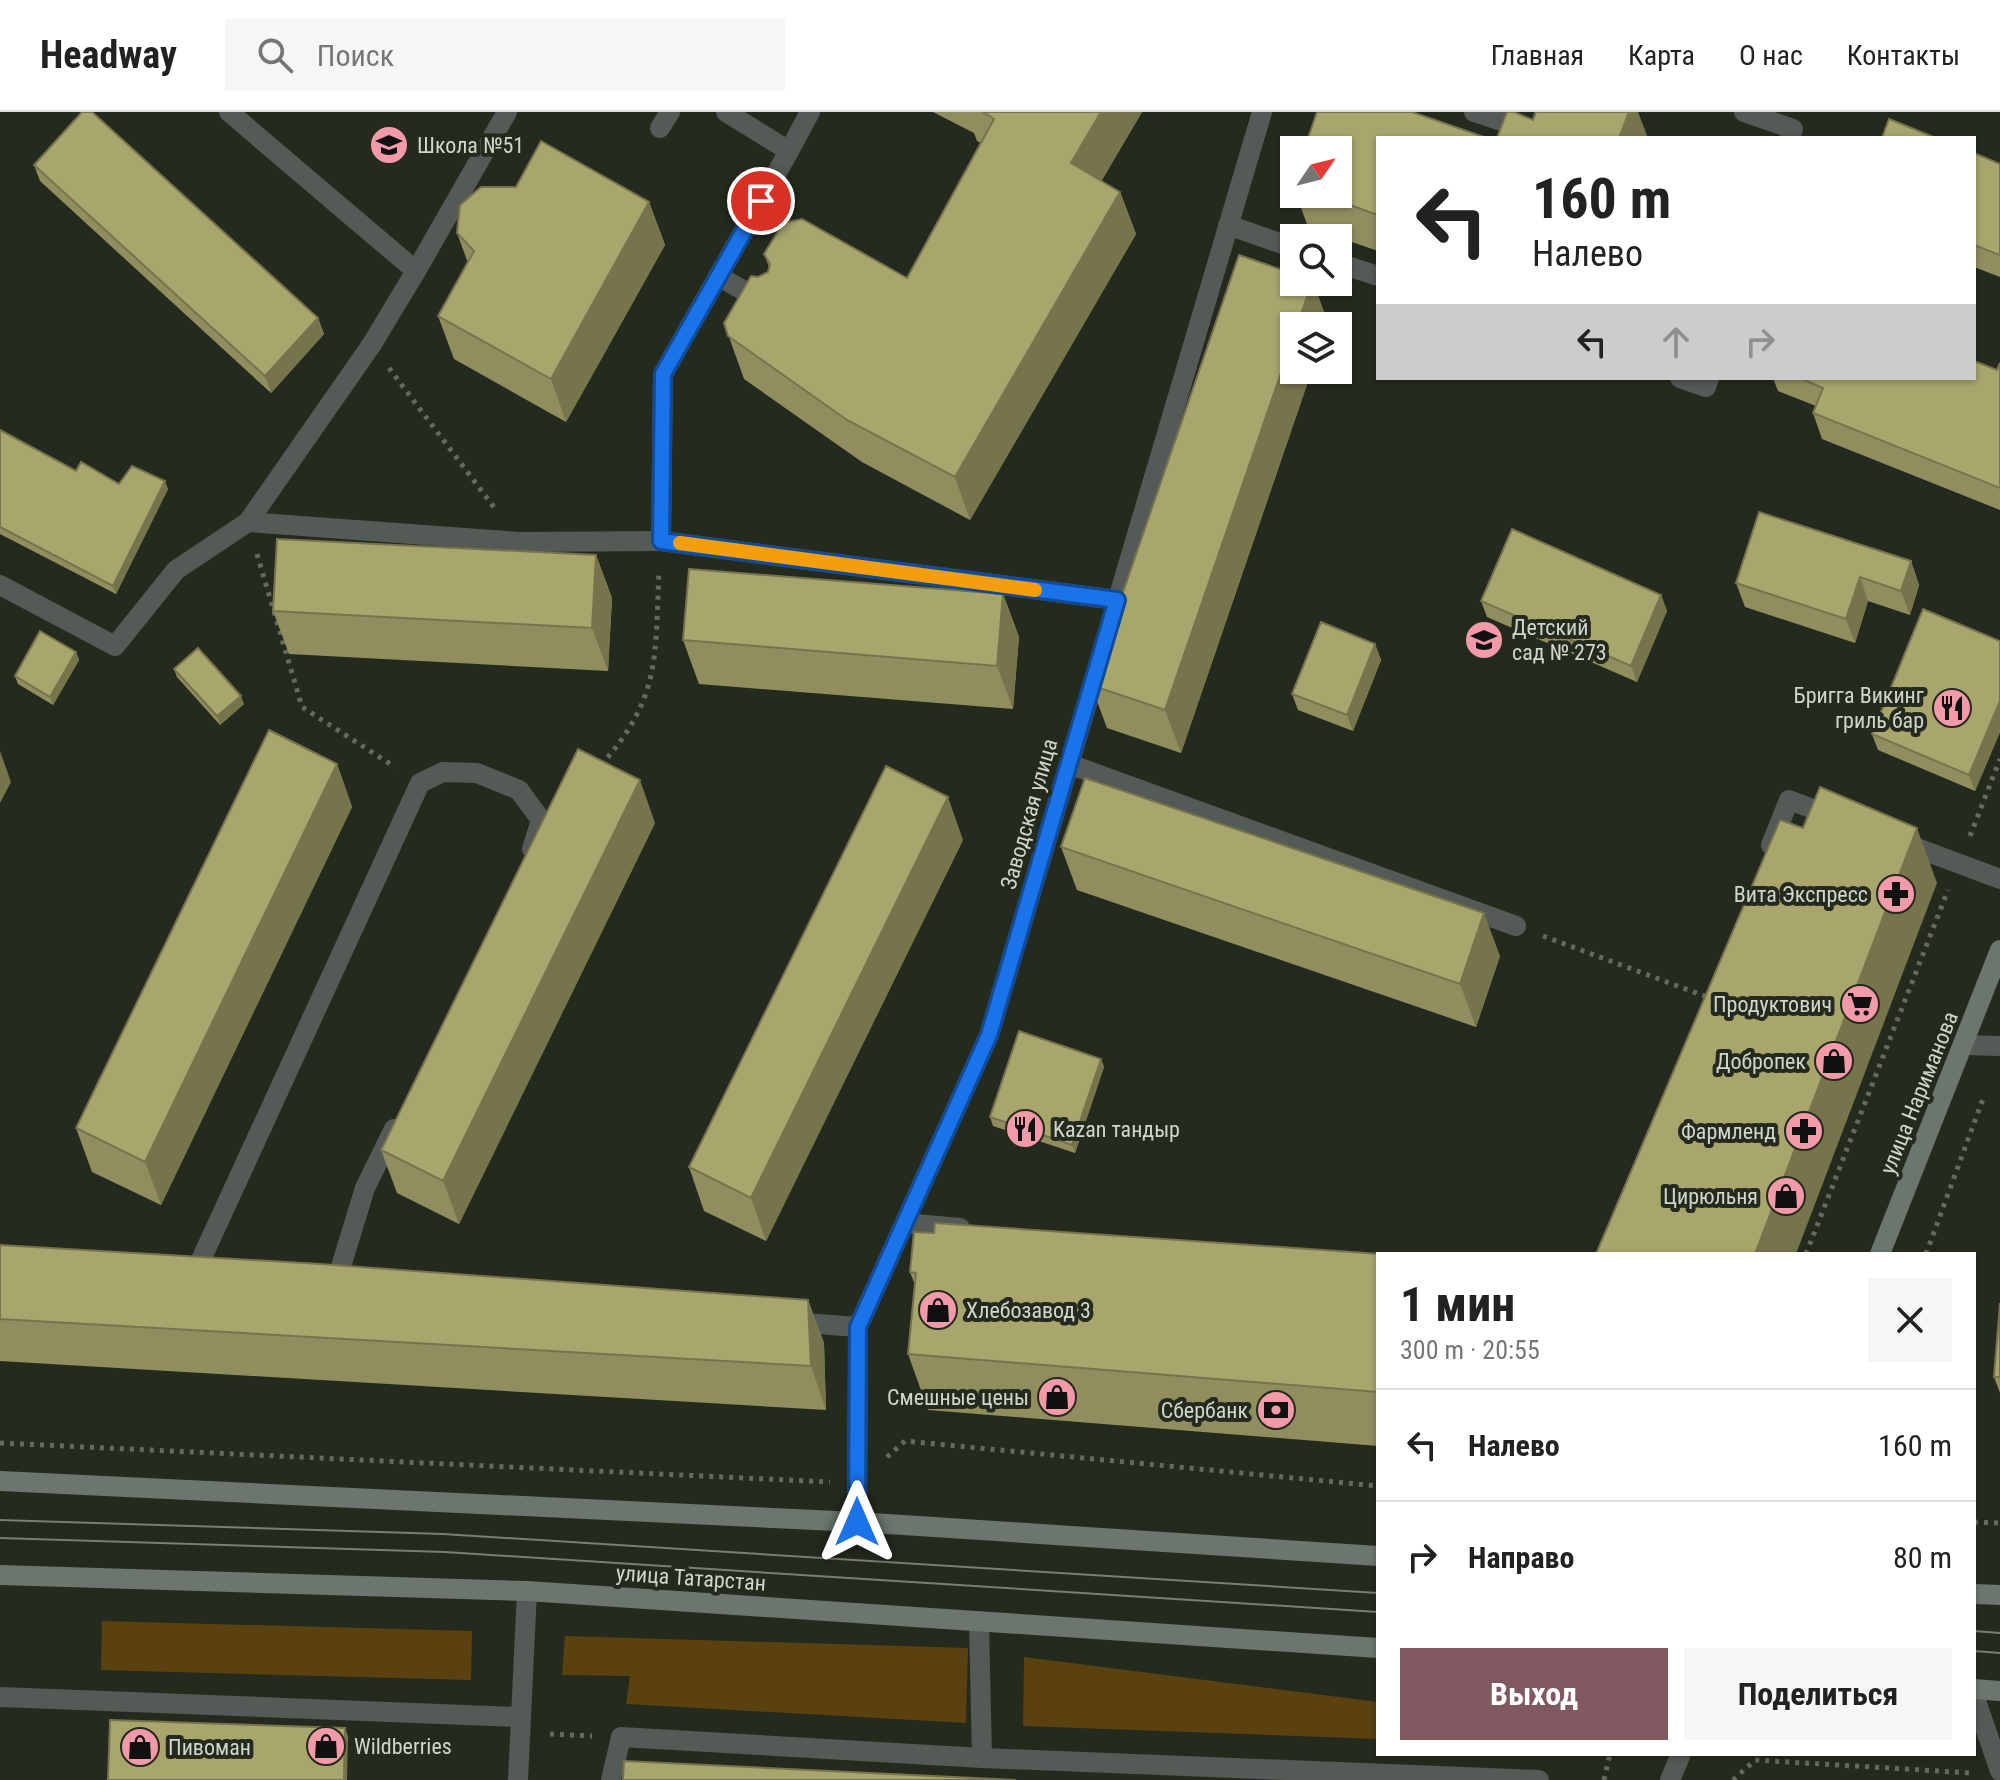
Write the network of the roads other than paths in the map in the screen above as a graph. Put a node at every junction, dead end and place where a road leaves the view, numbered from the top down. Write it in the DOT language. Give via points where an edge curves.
graph roads {
  1 [pos="229,112"];
  2 [pos="507,112"];
  3 [pos="726,112"];
  4 [pos="810,112"];
  5 [pos="1262,112"];
  6 [pos="1474,112"];
  7 [pos="1545,112"];
  8 [pos="1744,112"];
  9 [pos="1791,136"];
  10 [pos="789,151"];
  11 [pos="1228,225"];
  12 [pos="1280,243"];
  13 [pos="1352,268"];
  14 [pos="416,271"];
  15 [pos="1376,275"];
  16 [pos="718,276"];
  17 [pos="773,307"];
  18 [pos="1686,380"];
  19 [pos="1708,380"];
  20 [pos="248,522"];
  21 [pos="661,541"];
  22 [pos="0,585"];
  23 [pos="1117,600"];
  24 [pos="1069,764"];
  25 [pos="1860,826"];
  26 [pos="1888,837"];
  27 [pos="524,865"];
  28 [pos="1761,871"];
  29 [pos="2000,879"];
  30 [pos="1516,926"];
  31 [pos="2000,950"];
  32 [pos="1964,1045"];
  33 [pos="2000,1046"];
  34 [pos="407,1103"];
  35 [pos="905,1223"];
  36 [pos="984,1230"];
  37 [pos="1881,1252"];
  38 [pos="195,1275"];
  39 [pos="335,1286"];
  40 [pos="763,1320"];
  41 [pos="858,1327"];
  42 [pos="0,1481"];
  43 [pos="857,1522"];
  44 [pos="1376,1556"];
  45 [pos="0,1575"];
  46 [pos="527,1591"];
  47 [pos="1976,1594"];
  48 [pos="2000,1595"];
  49 [pos="979,1622"];
  50 [pos="1376,1648"];
  51 [pos="2000,1691"];
  52 [pos="1976,1692"];
  53 [pos="0,1697"];
  54 [pos="1976,1701"];
  55 [pos="519,1724"];
  56 [pos="1680,1756"];
  57 [pos="982,1758"];
  58 [pos="1992,1772"];
  59 [pos="518,1780"];
  60 [pos="611,1780"];
  61 [pos="1539,1780"];
  62 [pos="1670,1780"];
  1 -- 14 [label="street"];
  2 -- 14 [label="street"];
  3 -- 10 [label="street"];
  4 -- 10 [label="street"];
  5 -- 11 [label="street, Заводская улица"];
  6 -- 7 [label="street" via="1538,133"];
  8 -- 9 [label="street" via="1793,129"];
  10 -- 16 [label="street"];
  11 -- 12 [label="street"];
  11 -- 23 [label="street, Заводская улица"];
  13 -- 15 [label="street"];
  14 -- 20 [label="street" via="372,344"];
  16 -- 17 [label="street"];
  16 -- 21 [label="street" via="663,374"];
  18 -- 19 [label="street" via="1706,387"];
  20 -- 21 [label="street" via="519,542"];
  20 -- 22 [label="street" via="176,570 115,646"];
  21 -- 23 [label="street"];
  23 -- 24 [label="street, Заводская улица"];
  24 -- 30 [label="street"];
  24 -- 35 [label="street, Заводская улица" via="989,1035"];
  25 -- 28 [label="street" via="1789,800"];
  26 -- 29 [label="street"];
  27 -- 38 [label="street" via="541,820 519,790 477,773 443,772 420,783"];
  31 -- 32 [label="main road, улица Нариманова"];
  32 -- 33 [label="street"];
  32 -- 37 [label="main road, улица Нариманова"];
  34 -- 39 [label="street" via="365,1188"];
  35 -- 36 [label="street"];
  35 -- 41 [label="street, Заводская улица"];
  40 -- 41 [label="street"];
  41 -- 43 [label="street, Заводская улица"];
  42 -- 43 [label="main road"];
  43 -- 44 [label="main road"];
  45 -- 46 [label="main road, улица Татарстан"];
  46 -- 49 [label="main road, улица Татарстан"];
  46 -- 55 [label="street"];
  47 -- 48 [label="main road"];
  49 -- 50 [label="main road, улица Татарстан"];
  49 -- 57 [label="street"];
  51 -- 52 [label="main road"];
  53 -- 55 [label="street"];
  54 -- 58 [label="street"];
  55 -- 59 [label="street"];
  56 -- 62 [label="street"];
  57 -- 60 [label="street" via="621,1737"];
  57 -- 61 [label="street"];
}
